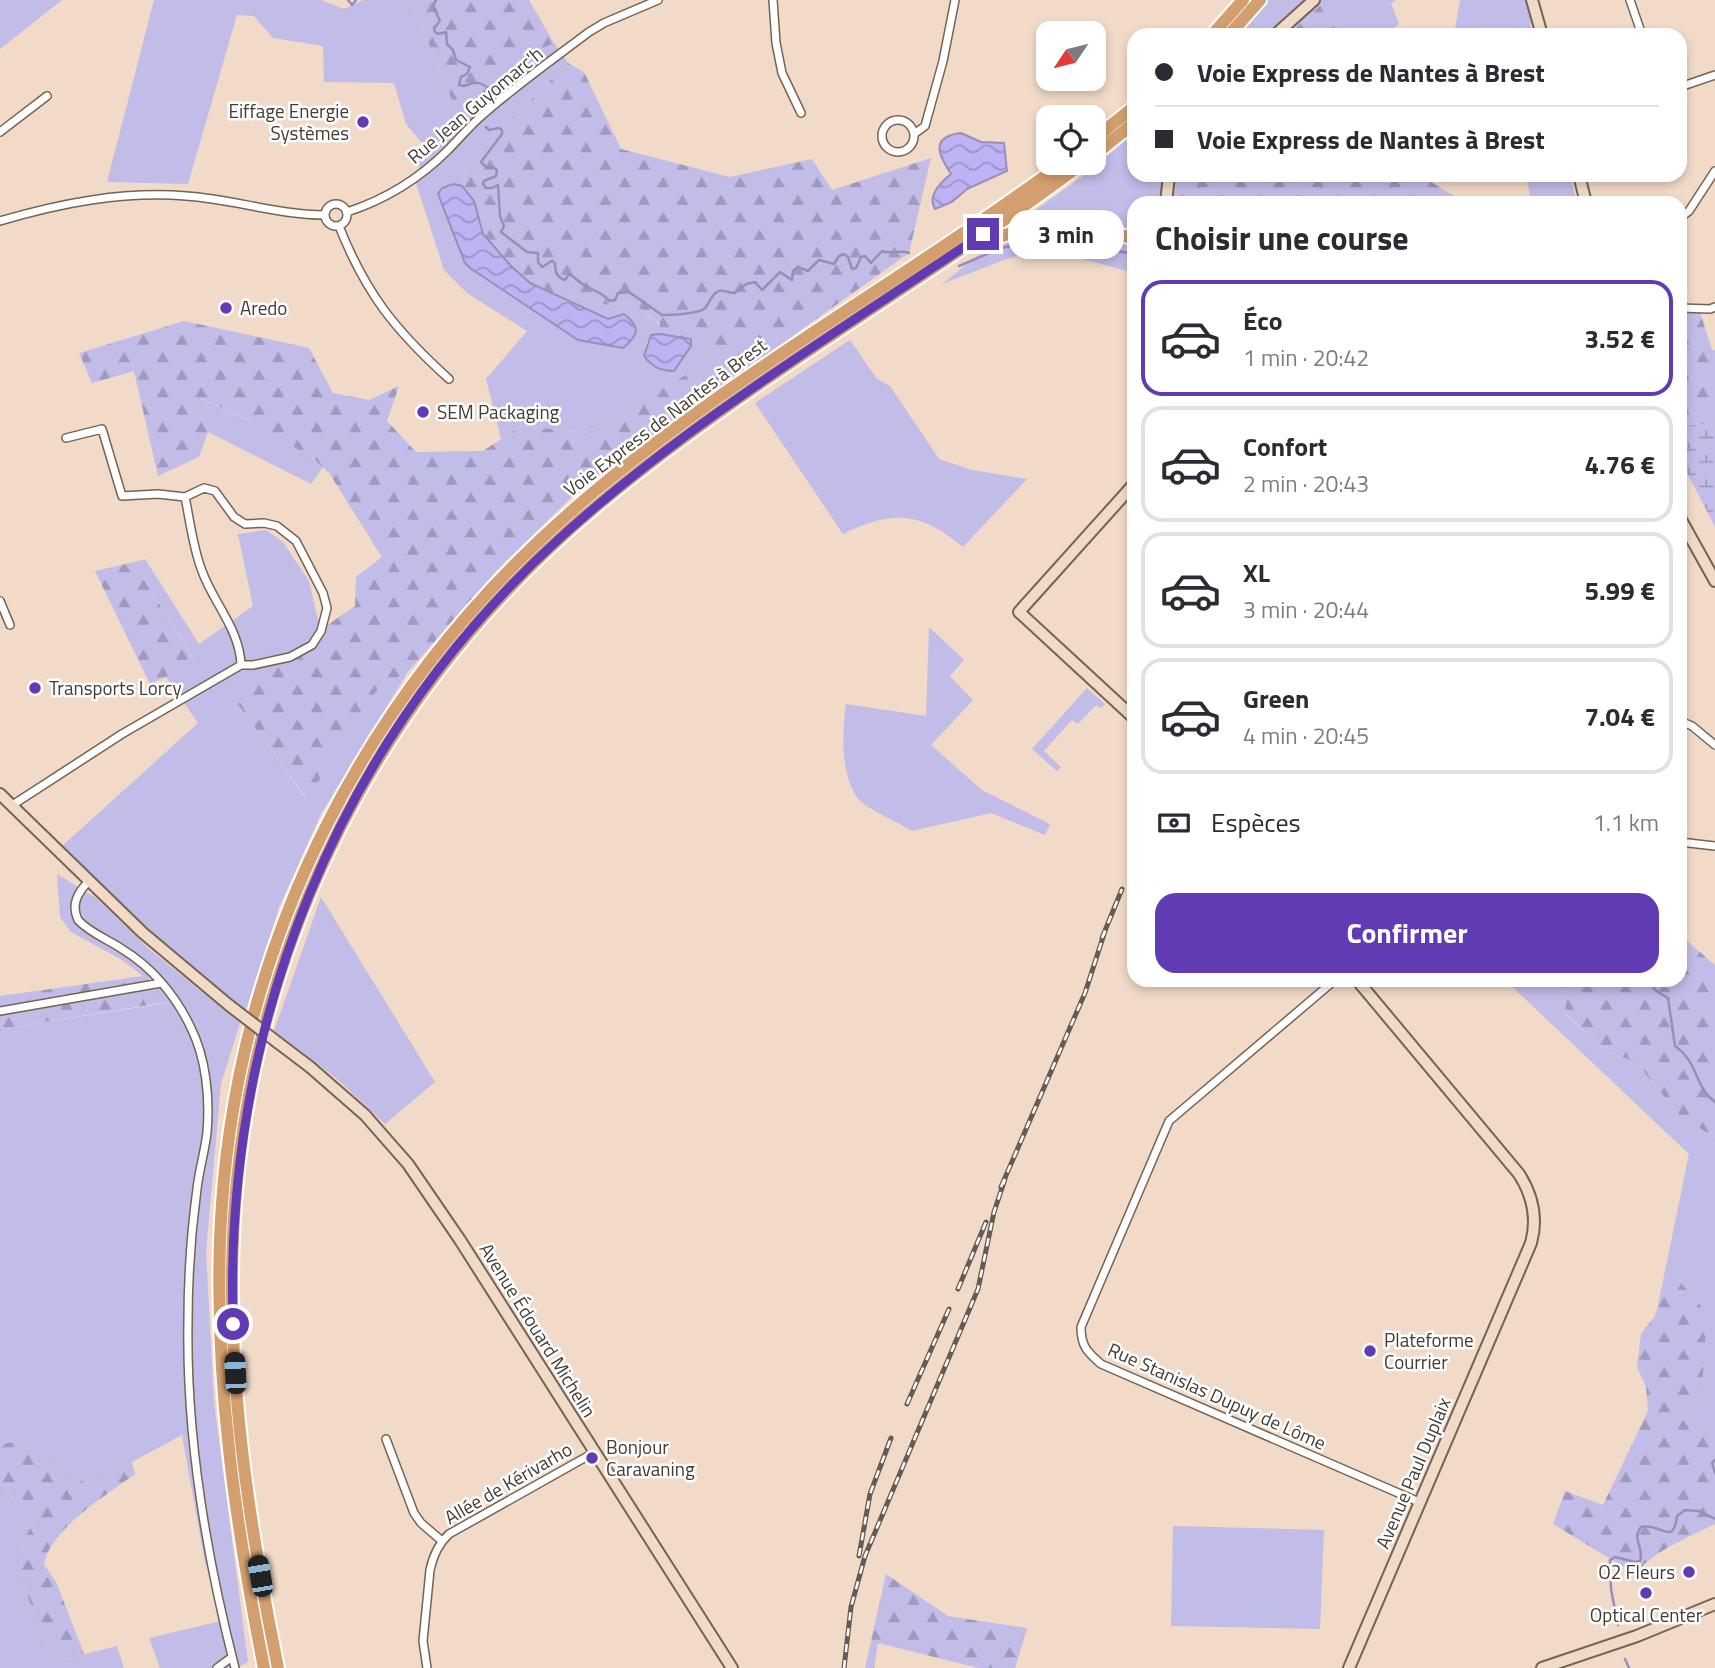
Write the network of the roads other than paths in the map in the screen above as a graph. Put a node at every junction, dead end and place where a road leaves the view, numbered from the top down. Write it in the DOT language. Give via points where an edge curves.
graph roads {
  1 [pos="658,0"];
  2 [pos="773,0"];
  3 [pos="954,0"];
  4 [pos="1244,0"];
  5 [pos="1260,0"];
  6 [pos="1314,0"];
  7 [pos="1532,0"];
  8 [pos="1630,0"];
  9 [pos="1218,28"];
  10 [pos="1235,28"];
  11 [pos="1284,28"];
  12 [pos="1540,28"];
  13 [pos="1639,28"];
  14 [pos="1715,75"];
  15 [pos="1687,85"];
  16 [pos="47,96"];
  17 [pos="801,113"];
  18 [pos="1127,113"];
  19 [pos="1106,129"];
  20 [pos="1127,129"];
  21 [pos="0,132"];
  22 [pos="914,134"];
  23 [pos="1106,145"];
  24 [pos="1715,171"];
  25 [pos="1046,175"];
  26 [pos="1066,175"];
  27 [pos="347,212"];
  28 [pos="1687,213"];
  29 [pos="325,215"];
  30 [pos="0,221"];
  31 [pos="339,226"];
  32 [pos="1127,237"];
  33 [pos="962,248"];
  34 [pos="1715,307"];
  35 [pos="1687,308"];
  36 [pos="449,379"];
  37 [pos="66,438"];
  38 [pos="1127,492"];
  39 [pos="185,497"];
  40 [pos="1687,531"];
  41 [pos="1715,581"];
  42 [pos="0,601"];
  43 [pos="10,625"];
  44 [pos="242,665"];
  45 [pos="1127,711"];
  46 [pos="1687,724"];
  47 [pos="1715,744"];
  48 [pos="0,794"];
  49 [pos="11,806"];
  50 [pos="1687,843"];
  51 [pos="1715,846"];
  52 [pos="89,881"];
  53 [pos="161,983"];
  54 [pos="1327,987"];
  55 [pos="1363,987"];
  56 [pos="0,1011"];
  57 [pos="386,1439"];
  58 [pos="595,1452"];
  59 [pos="1419,1502"];
  60 [pos="442,1541"];
  61 [pos="1714,1604"];
  62 [pos="232,1657"];
  63 [pos="217,1668"];
  64 [pos="235,1668"];
  65 [pos="264,1668"];
  66 [pos="278,1668"];
  67 [pos="427,1668"];
  68 [pos="732,1668"];
  69 [pos="1349,1668"];
  70 [pos="1542,1668"];
  1 -- 27 [label="street, Rue Jean Guyomarc'h" via="589,32 477,120 429,167 390,193"];
  2 -- 17 [label="street" via="782,73"];
  3 -- 22 [label="street" via="925,126"];
  4 -- 9 [label="highway"];
  5 -- 10 [label="highway"];
  6 -- 11 [label="main road"];
  7 -- 12 [label="main road"];
  8 -- 13 [label="street"];
  14 -- 15 [label="street"];
  16 -- 21 [label="street"];
  18 -- 19 [label="highway"];
  20 -- 23 [label="highway"];
  22 -- 22 [label="street" via="906,122 895,120 886,124 881,139 892,152 903,152 912,145"];
  24 -- 28 [label="street"];
  25 -- 65 [label="highway, Voie Express de Nantes à Brest" via="715,400 553,528 437,650 387,720 339,800 291,905 259,997 233,1107 223,1197 219,1297 225,1415 241,1544"];
  26 -- 33 [label="highway, Voie Express de Nantes à Brest"];
  27 -- 29 [label="street" via="333,204"];
  27 -- 31 [label="street"];
  29 -- 30 [label="street" via="187,196 141,195 68,203"];
  29 -- 31 [label="street" via="330,224"];
  31 -- 36 [label="street" via="360,276 389,319"];
  32 -- 33 [label="highway" via="1073,227 1031,227"];
  33 -- 66 [label="highway, Voie Express de Nantes à Brest" via="681,440 527,569 473,627 406,714 330,847 296,925 266,1020 247,1105 235,1206 232,1306 239,1422 257,1558"];
  34 -- 35 [label="street"];
  37 -- 39 [label="street" via="102,429 121,496"];
  38 -- 45 [label="main road" via="1020,612"];
  39 -- 44 [label="street" via="202,570"];
  39 -- 44 [label="street" via="204,488 215,491 245,524 277,526 296,541 323,593 327,608 312,645 290,656"];
  40 -- 41 [label="main road"];
  42 -- 43 [label="street"];
  44 -- 49 [label="street" via="122,734"];
  46 -- 47 [label="street"];
  48 -- 49 [label="main road, Avenue Édouard Michelin"];
  49 -- 52 [label="main road, Avenue Édouard Michelin"];
  50 -- 51 [label="street"];
  52 -- 53 [label="street" via="74,906 78,920 136,958"];
  52 -- 58 [label="main road, Avenue Édouard Michelin, bridge" via="165,953 365,1115 408,1164 460,1240"];
  53 -- 56 [label="street"];
  53 -- 62 [label="street" via="193,1031 206,1083 207,1132 192,1245 188,1365 198,1492"];
  54 -- 59 [label="street, Rue Stanislas Dupuy de Lôme" via="1169,1121 1082,1327 1081,1342 1101,1364"];
  55 -- 59 [label="main road, Avenue Paul Duplaix" via="1520,1174 1534,1211 1531,1243"];
  57 -- 60 [label="street" via="414,1513"];
  58 -- 60 [label="street, Allée de Kérivarho"];
  58 -- 68 [label="main road, Avenue Édouard Michelin"];
  59 -- 69 [label="main road, Avenue Paul Duplaix"];
  60 -- 67 [label="street, Allée de Kérivarho" via="430,1570 423,1641"];
  61 -- 70 [label="main road"];
  62 -- 63 [label="street"];
  62 -- 64 [label="street"];
}
